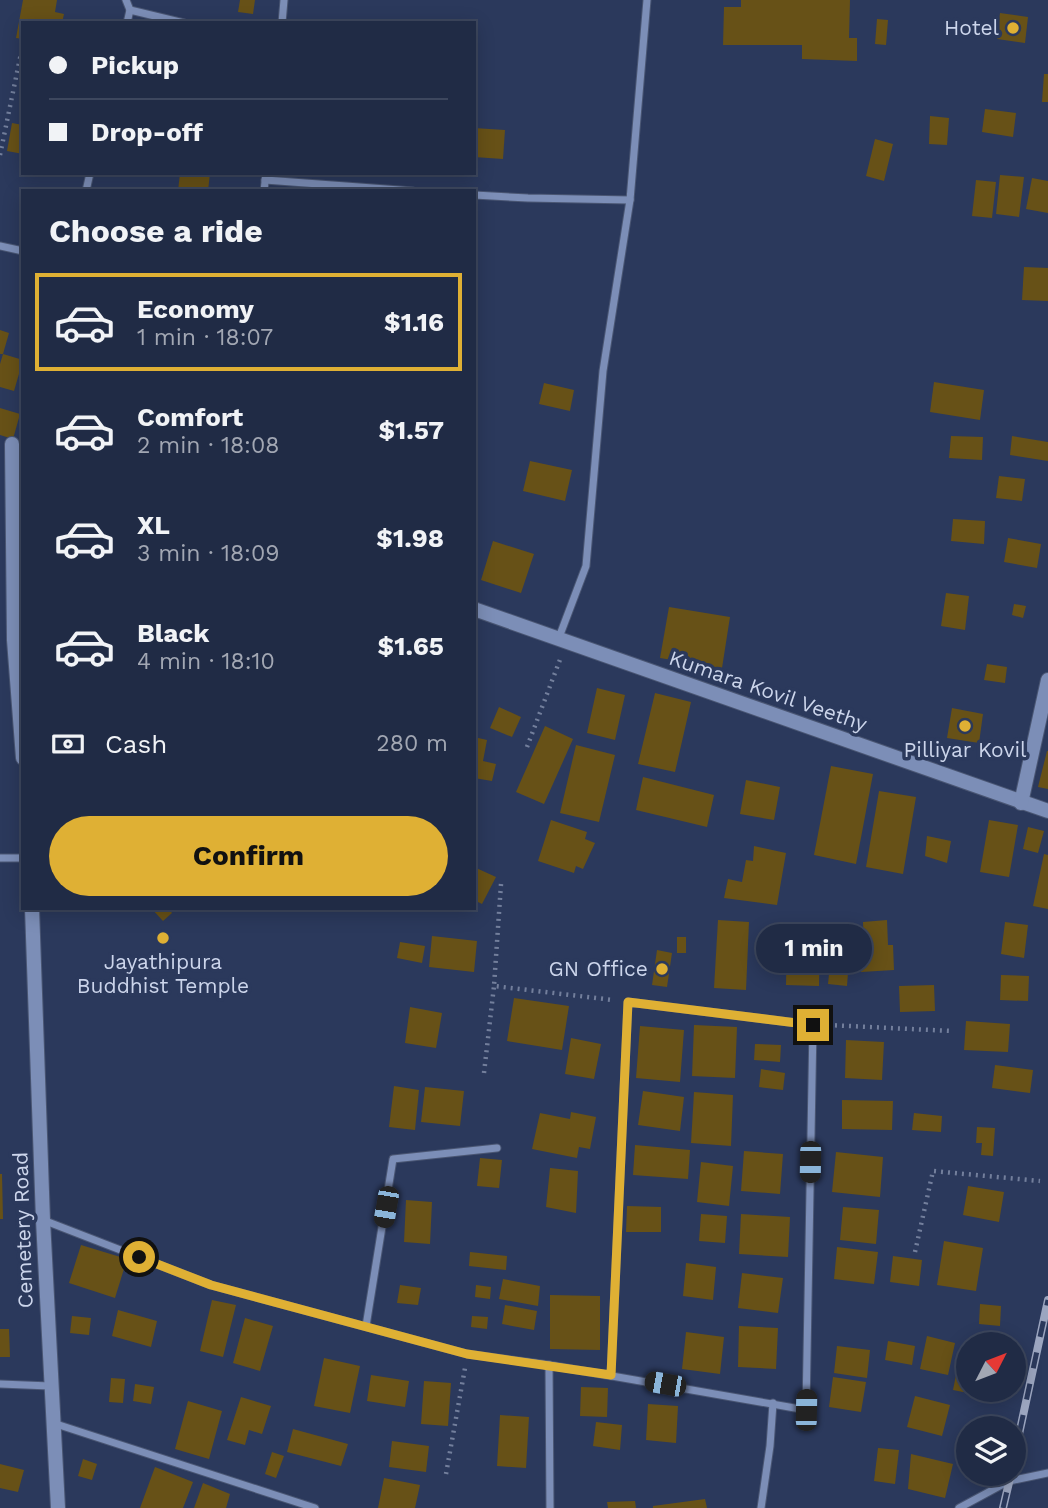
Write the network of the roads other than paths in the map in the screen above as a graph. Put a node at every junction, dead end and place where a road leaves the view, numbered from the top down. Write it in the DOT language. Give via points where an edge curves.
graph roads {
  1 [pos="126,0"];
  2 [pos="284,0"];
  3 [pos="647,0"];
  4 [pos="130,10"];
  5 [pos="127,21"];
  6 [pos="176,21"];
  7 [pos="282,21"];
  8 [pos="266,177"];
  9 [pos="392,189"];
  10 [pos="476,195"];
  11 [pos="630,200"];
  12 [pos="0,246"];
  13 [pos="21,251"];
  14 [pos="11,444"];
  15 [pos="476,611"];
  16 [pos="563,642"];
  17 [pos="1048,680"];
  18 [pos="21,738"];
  19 [pos="1021,803"];
  20 [pos="1048,811"];
  21 [pos="0,858"];
  22 [pos="21,858"];
  23 [pos="32,910"];
  24 [pos="497,1148"];
  25 [pos="43,1220"];
  26 [pos="366,1326"];
  27 [pos="549,1365"];
  28 [pos="611,1375"];
  29 [pos="0,1384"];
  30 [pos="50,1386"];
  31 [pos="773,1403"];
  32 [pos="52,1423"];
  33 [pos="1048,1474"];
  34 [pos="58,1508"];
  35 [pos="315,1508"];
  36 [pos="550,1508"];
  37 [pos="761,1508"];
  38 [pos="959,1508"];
  1 -- 4 [label="street"];
  2 -- 7 [label="street"];
  3 -- 11 [label="street"];
  4 -- 5 [label="street"];
  4 -- 6 [label="street"];
  8 -- 9 [label="street"];
  10 -- 11 [label="street"];
  11 -- 16 [label="street" via="603,370 586,566"];
  12 -- 13 [label="street"];
  14 -- 18 [label="main road" via="11,640"];
  15 -- 16 [label="main road, Kumara Kovil Veethy"];
  16 -- 19 [label="main road, Kumara Kovil Veethy"];
  17 -- 19 [label="main road"];
  19 -- 20 [label="main road, Kumara Kovil Veethy"];
  21 -- 22 [label="street"];
  23 -- 25 [label="main road, Cemetery Road"];
  24 -- 26 [label="street" via="393,1159"];
  25 -- 26 [label="street" via="211,1285"];
  25 -- 30 [label="main road, Cemetery Road"];
  26 -- 27 [label="street" via="467,1354"];
  27 -- 28 [label="street"];
  27 -- 36 [label="street"];
  28 -- 31 [label="street"];
  28 -- 31 [label="street" via="628,1002 813,1025 806,1410"];
  29 -- 30 [label="street"];
  30 -- 32 [label="main road, Cemetery Road"];
  31 -- 37 [label="street"];
  32 -- 34 [label="main road, Cemetery Road"];
  32 -- 35 [label="street"];
  33 -- 38 [label="street" via="1009,1481"];
}
